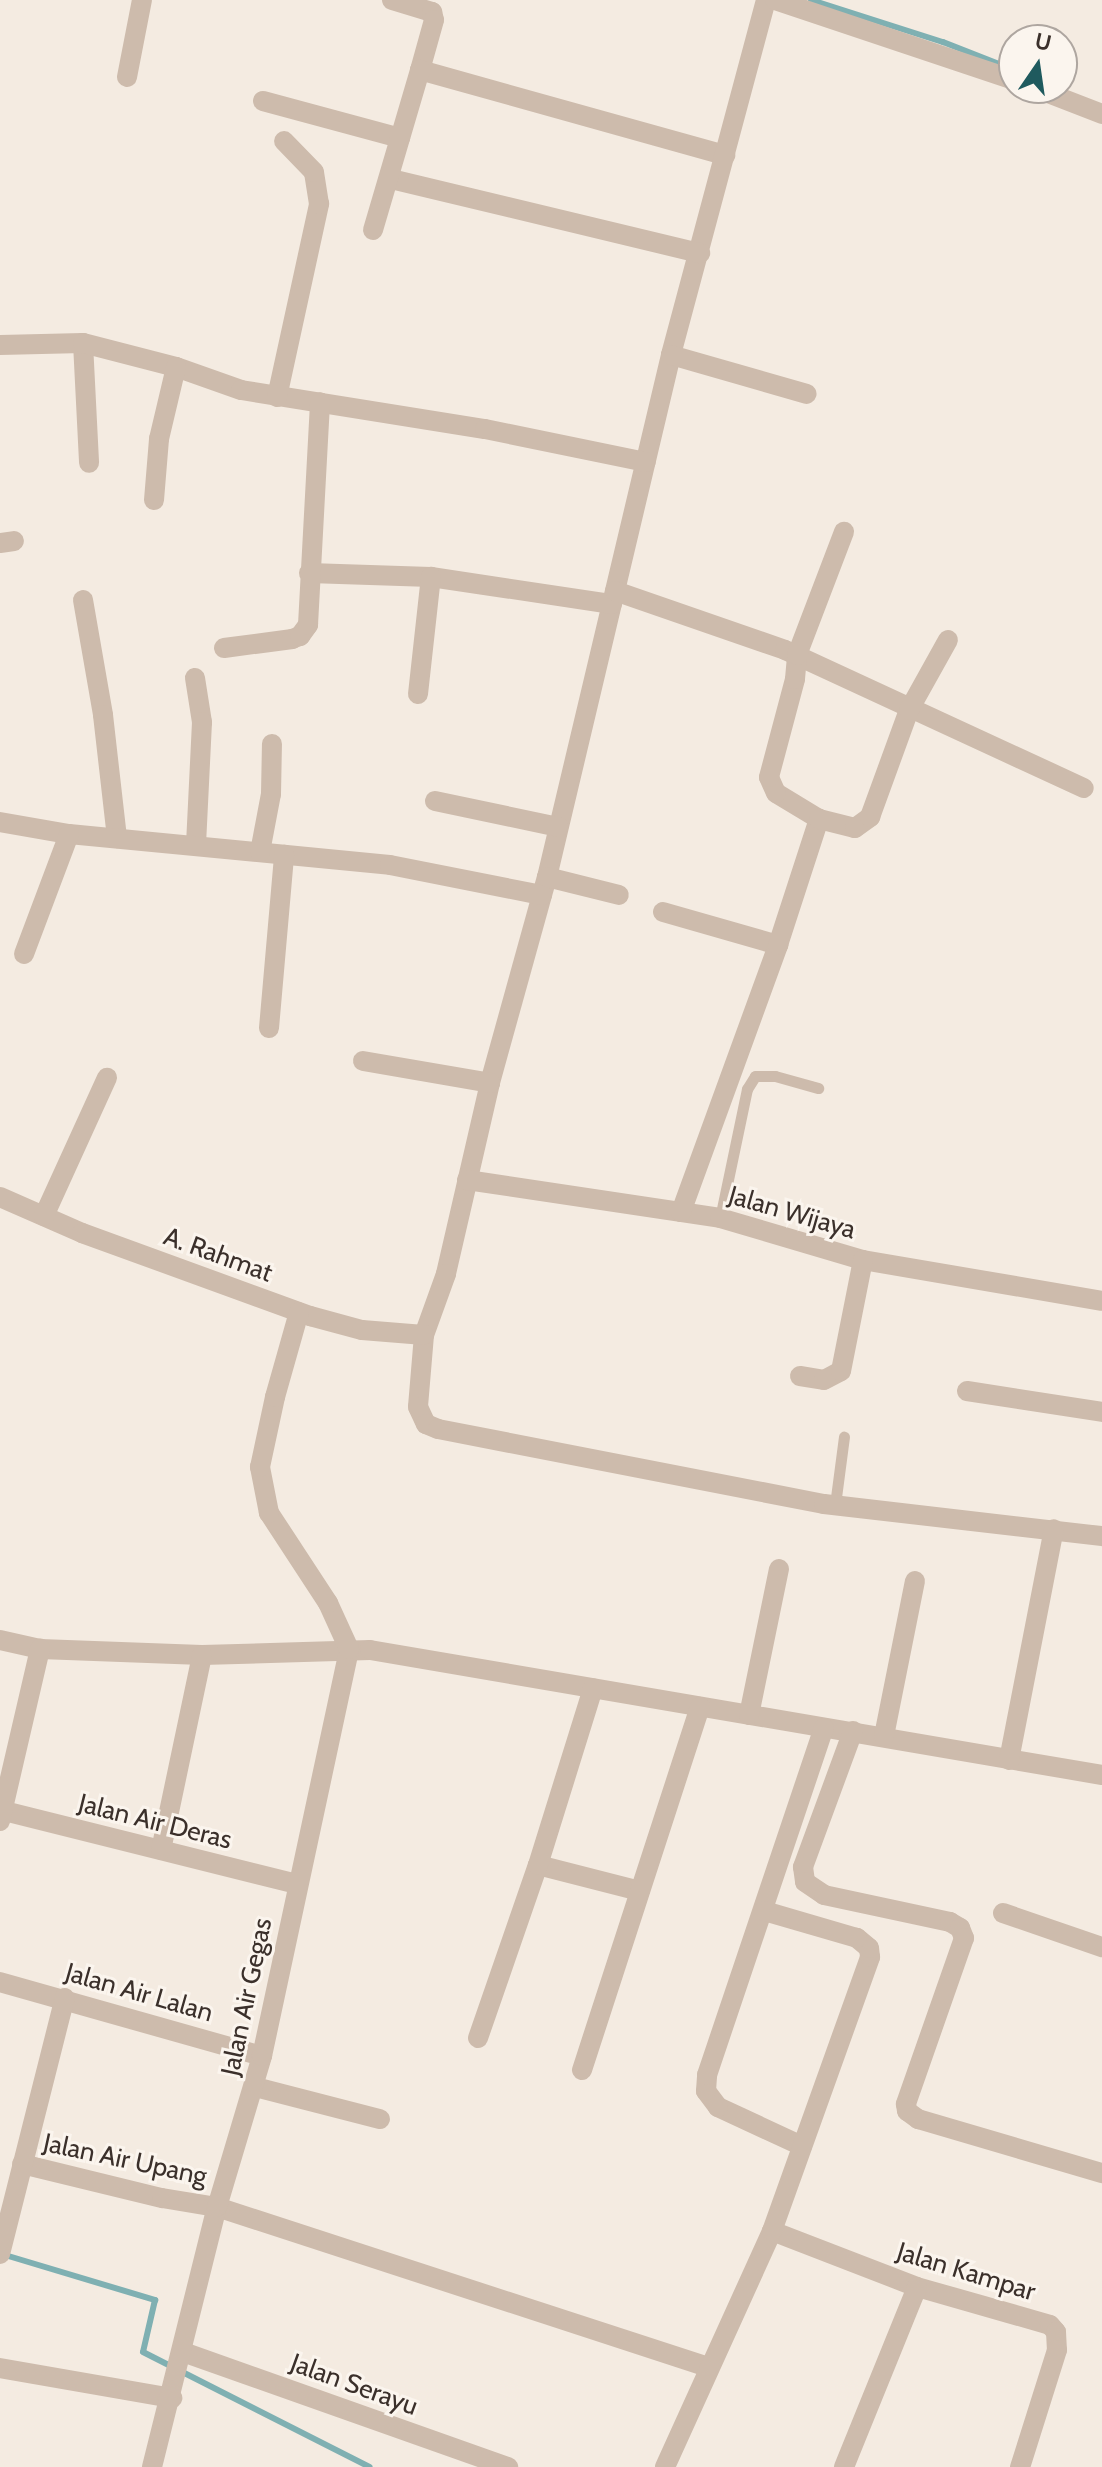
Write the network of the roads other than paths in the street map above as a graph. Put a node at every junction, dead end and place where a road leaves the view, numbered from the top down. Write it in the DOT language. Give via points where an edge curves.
graph roads {
  1 [pos="142,0"];
  2 [pos="392,0"];
  3 [pos="766,0"];
  4 [pos="775,0"];
  5 [pos="420,70"];
  6 [pos="998,75"];
  7 [pos="127,77"];
  8 [pos="263,101"];
  9 [pos="1076,104"];
  10 [pos="1102,114"];
  11 [pos="400,138"];
  12 [pos="284,141"];
  13 [pos="725,155"];
  14 [pos="391,179"];
  15 [pos="373,230"];
  16 [pos="700,253"];
  17 [pos="83,343"];
  18 [pos="0,345"];
  19 [pos="671,355"];
  20 [pos="176,367"];
  21 [pos="807,394"];
  22 [pos="277,397"];
  23 [pos="320,402"];
  24 [pos="646,462"];
  25 [pos="89,463"];
  26 [pos="154,500"];
  27 [pos="844,532"];
  28 [pos="309,573"];
  29 [pos="431,577"];
  30 [pos="613,598"];
  31 [pos="83,600"];
  32 [pos="948,640"];
  33 [pos="224,648"];
  34 [pos="797,655"];
  35 [pos="195,678"];
  36 [pos="418,694"];
  37 [pos="909,710"];
  38 [pos="272,744"];
  39 [pos="1084,788"];
  40 [pos="435,801"];
  41 [pos="819,819"];
  42 [pos="1,826"];
  43 [pos="558,827"];
  44 [pos="69,834"];
  45 [pos="117,838"];
  46 [pos="196,845"];
  47 [pos="260,852"];
  48 [pos="284,855"];
  49 [pos="544,886"];
  50 [pos="619,895"];
  51 [pos="663,912"];
  52 [pos="778,945"];
  53 [pos="24,954"];
  54 [pos="269,1028"];
  55 [pos="363,1061"];
  56 [pos="107,1078"];
  57 [pos="490,1083"];
  58 [pos="818,1088"];
  59 [pos="467,1180"];
  60 [pos="0,1197"];
  61 [pos="681,1212"];
  62 [pos="44,1216"];
  63 [pos="720,1218"];
  64 [pos="863,1260"];
  65 [pos="1102,1301"];
  66 [pos="299,1312"];
  67 [pos="424,1335"];
  68 [pos="800,1376"];
  69 [pos="967,1391"];
  70 [pos="1102,1412"];
  71 [pos="844,1437"];
  72 [pos="835,1505"];
  73 [pos="1054,1529"];
  74 [pos="1102,1536"];
  75 [pos="779,1569"];
  76 [pos="915,1581"];
  77 [pos="0,1640"];
  78 [pos="40,1649"];
  79 [pos="349,1649"];
  80 [pos="202,1655"];
  81 [pos="593,1688"];
  82 [pos="700,1707"];
  83 [pos="749,1715"];
  84 [pos="824,1728"];
  85 [pos="853,1731"];
  86 [pos="884,1736"];
  87 [pos="1009,1760"];
  88 [pos="1102,1775"];
  89 [pos="1,1814"];
  90 [pos="161,1850"];
  91 [pos="538,1865"];
  92 [pos="297,1884"];
  93 [pos="640,1891"];
  94 [pos="764,1911"];
  95 [pos="1003,1913"];
  96 [pos="1102,1947"];
  97 [pos="0,1982"];
  98 [pos="65,1998"];
  99 [pos="478,2038"];
  100 [pos="262,2056"];
  101 [pos="582,2070"];
  102 [pos="255,2087"];
  103 [pos="380,2119"];
  104 [pos="802,2146"];
  105 [pos="22,2164"];
  106 [pos="1102,2173"];
  107 [pos="217,2207"];
  108 [pos="6,2210"];
  109 [pos="772,2231"];
  110 [pos="0,2254"];
  111 [pos="917,2287"];
  112 [pos="181,2356"];
  113 [pos="708,2367"];
  114 [pos="0,2368"];
  115 [pos="173,2393"];
  116 [pos="152,2467"];
  117 [pos="508,2467"];
  118 [pos="665,2467"];
  119 [pos="844,2467"];
  120 [pos="1020,2467"];
  1 -- 7 [label="street"];
  2 -- 5 [label="street" via="432,12"];
  3 -- 13 [label="street"];
  4 -- 6 [label="street"];
  5 -- 11 [label="street"];
  5 -- 13 [label="street"];
  8 -- 11 [label="street"];
  9 -- 10 [label="street"];
  11 -- 14 [label="street"];
  12 -- 22 [label="street" via="314,172 319,204"];
  13 -- 16 [label="street"];
  14 -- 15 [label="street"];
  14 -- 16 [label="street"];
  16 -- 19 [label="street"];
  17 -- 18 [label="street"];
  17 -- 20 [label="street"];
  17 -- 25 [label="street"];
  19 -- 21 [label="street"];
  19 -- 24 [label="street"];
  20 -- 22 [label="street"];
  20 -- 26 [label="street" via="159,439"];
  22 -- 23 [label="street"];
  23 -- 24 [label="street"];
  23 -- 28 [label="street"];
  24 -- 30 [label="street"];
  27 -- 34 [label="street"];
  28 -- 29 [label="street"];
  28 -- 33 [label="street" via="311,606 300,636"];
  29 -- 30 [label="street"];
  29 -- 36 [label="street"];
  30 -- 34 [label="street"];
  30 -- 43 [label="street"];
  31 -- 45 [label="street"];
  32 -- 37 [label="street"];
  34 -- 37 [label="street"];
  34 -- 41 [label="street" via="793,691 769,777 776,793"];
  35 -- 46 [label="street" via="202,722"];
  37 -- 39 [label="street"];
  37 -- 41 [label="street" via="870,817 855,828"];
  38 -- 47 [label="street" via="271,794"];
  40 -- 43 [label="street"];
  41 -- 52 [label="street"];
  42 -- 44 [label="street"];
  43 -- 49 [label="street"];
  44 -- 45 [label="street"];
  44 -- 53 [label="street"];
  45 -- 46 [label="street"];
  46 -- 47 [label="street"];
  47 -- 48 [label="street"];
  48 -- 49 [label="street"];
  48 -- 54 [label="street"];
  49 -- 50 [label="street"];
  49 -- 57 [label="street"];
  51 -- 52 [label="street"];
  52 -- 61 [label="street"];
  55 -- 57 [label="street"];
  56 -- 62 [label="street"];
  57 -- 59 [label="street"];
  58 -- 63 [label="lane" via="755,1076 747,1089"];
  59 -- 61 [label="street, Jalan Wijaya"];
  59 -- 67 [label="street" via="446,1274"];
  60 -- 62 [label="street, A. Rahmat"];
  61 -- 63 [label="street, Jalan Wijaya"];
  62 -- 66 [label="street, A. Rahmat"];
  63 -- 64 [label="street, Jalan Wijaya"];
  64 -- 65 [label="street, Jalan Wijaya"];
  64 -- 68 [label="street" via="841,1371 824,1380"];
  66 -- 67 [label="street, A. Rahmat" via="362,1330"];
  66 -- 79 [label="street" via="260,1467 269,1513 328,1603"];
  67 -- 72 [label="street" via="418,1407 426,1424"];
  69 -- 70 [label="street"];
  71 -- 72 [label="lane"];
  72 -- 73 [label="street"];
  73 -- 74 [label="street"];
  73 -- 87 [label="street"];
  75 -- 83 [label="street"];
  76 -- 86 [label="street"];
  77 -- 78 [label="street"];
  78 -- 80 [label="street"];
  78 -- 89 [label="street"];
  79 -- 80 [label="street"];
  79 -- 81 [label="street"];
  79 -- 92 [label="street, Jalan Air Gegas"];
  80 -- 90 [label="street"];
  81 -- 82 [label="street"];
  81 -- 91 [label="street"];
  82 -- 83 [label="street"];
  82 -- 93 [label="street"];
  83 -- 84 [label="street"];
  84 -- 85 [label="street"];
  84 -- 94 [label="street"];
  85 -- 86 [label="street"];
  85 -- 106 [label="street" via="803,1867 805,1882 824,1895 950,1922 964,1938 907,2111 918,2119"];
  86 -- 87 [label="street"];
  87 -- 88 [label="street"];
  89 -- 90 [label="street, Jalan Air Deras"];
  90 -- 92 [label="street, Jalan Air Deras"];
  91 -- 93 [label="street"];
  91 -- 99 [label="street"];
  92 -- 100 [label="street, Jalan Air Gegas"];
  93 -- 101 [label="street"];
  94 -- 104 [label="street" via="706,2091 731,2116"];
  94 -- 104 [label="street" via="857,1938 869,1948"];
  95 -- 96 [label="street"];
  97 -- 98 [label="street, Jalan Air Lalan"];
  98 -- 100 [label="street, Jalan Air Lalan"];
  98 -- 105 [label="street"];
  100 -- 102 [label="street, Jalan Air Gegas"];
  102 -- 103 [label="street"];
  102 -- 107 [label="street, Jalan Air Gegas"];
  104 -- 109 [label="street"];
  105 -- 107 [label="street, Jalan Air Upang"];
  105 -- 108 [label="street"];
  107 -- 112 [label="street, Jalan Air Gegas"];
  107 -- 113 [label="street, Jalan Air Upang"];
  108 -- 110 [label="street"];
  109 -- 111 [label="street, Jalan Kampar"];
  109 -- 113 [label="street"];
  111 -- 119 [label="street"];
  111 -- 120 [label="street, Jalan Kampar" via="1029,2318 1056,2332 1057,2350"];
  112 -- 115 [label="street, Jalan Air Gegas"];
  112 -- 117 [label="street, Jalan Serayu"];
  113 -- 118 [label="street"];
  114 -- 115 [label="street"];
  115 -- 116 [label="street, Jalan Air Gegas"];
}
